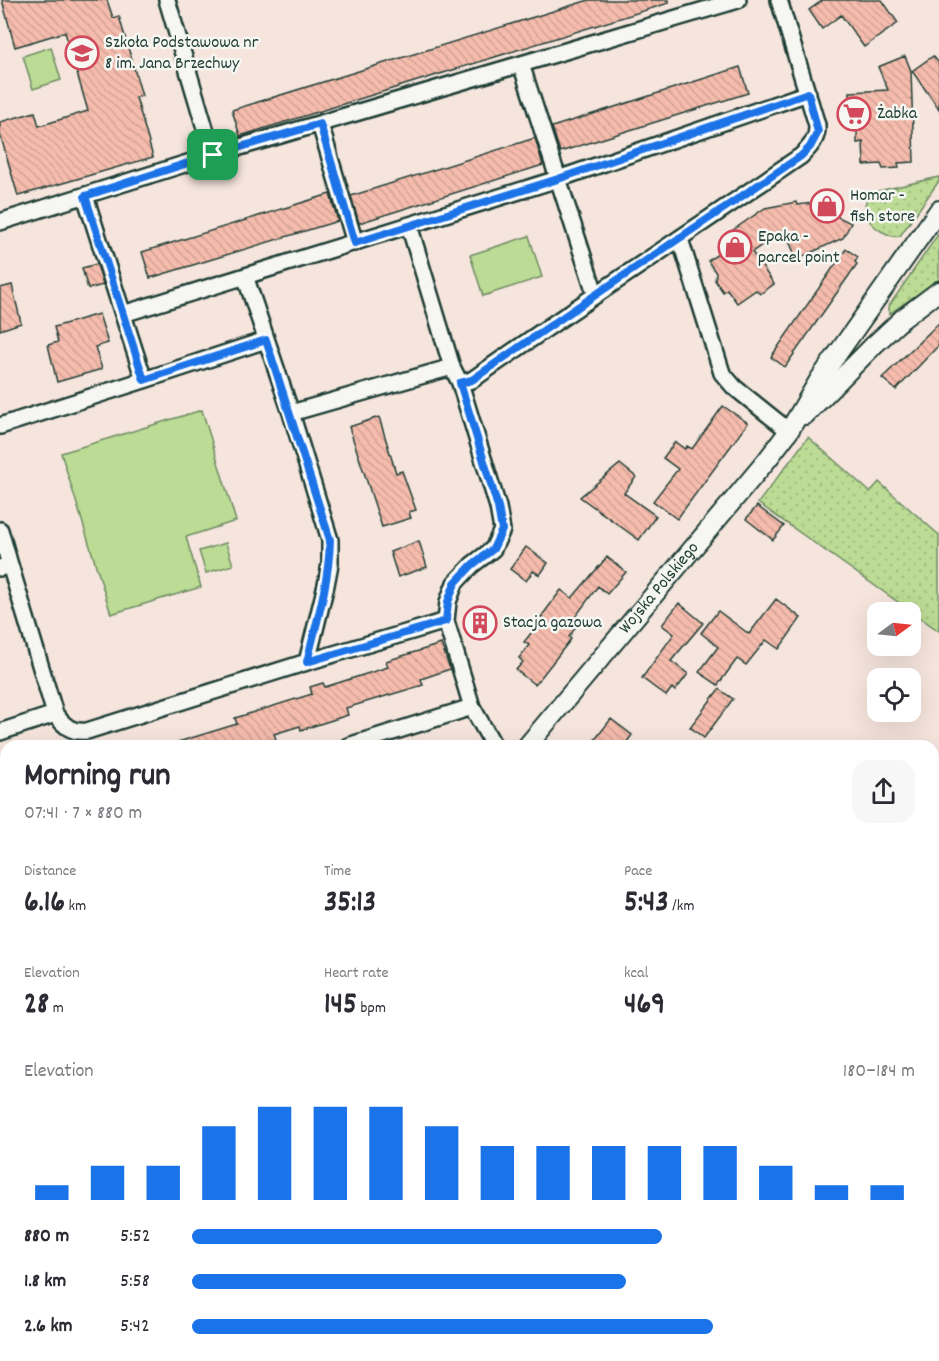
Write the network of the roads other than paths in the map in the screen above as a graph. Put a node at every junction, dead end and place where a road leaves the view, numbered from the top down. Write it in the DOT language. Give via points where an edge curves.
graph roads {
  1 [pos="167,0"];
  2 [pos="738,0"];
  3 [pos="779,0"];
  4 [pos="521,64"];
  5 [pos="808,93"];
  6 [pos="320,124"];
  7 [pos="213,155"];
  8 [pos="558,179"];
  9 [pos="85,196"];
  10 [pos="939,210"];
  11 [pos="0,222"];
  12 [pos="409,225"];
  13 [pos="680,239"];
  14 [pos="355,243"];
  15 [pos="245,276"];
  16 [pos="939,291"];
  17 [pos="595,293"];
  18 [pos="123,314"];
  19 [pos="266,340"];
  20 [pos="452,367"];
  21 [pos="144,380"];
  22 [pos="460,383"];
  23 [pos="291,413"];
  24 [pos="0,426"];
  25 [pos="789,431"];
  26 [pos="0,530"];
  27 [pos="5,567"];
  28 [pos="446,621"];
  29 [pos="307,662"];
  30 [pos="472,707"];
  31 [pos="55,714"];
  32 [pos="0,732"];
  33 [pos="367,740"];
  34 [pos="491,740"];
  35 [pos="532,740"];
  1 -- 7 [label="street"];
  2 -- 4 [label="street"];
  3 -- 5 [label="street"];
  4 -- 6 [label="street"];
  4 -- 8 [label="street"];
  5 -- 8 [label="street"];
  5 -- 13 [label="street" via="818,132 810,147"];
  6 -- 7 [label="street"];
  6 -- 14 [label="street"];
  7 -- 9 [label="street"];
  8 -- 12 [label="street"];
  8 -- 17 [label="street"];
  9 -- 11 [label="street"];
  9 -- 18 [label="street"];
  10 -- 25 [label="street, Wojska Polskiego" via="819,380"];
  12 -- 14 [label="street"];
  12 -- 20 [label="street"];
  13 -- 17 [label="street"];
  13 -- 25 [label="street" via="722,373"];
  14 -- 15 [label="street"];
  15 -- 18 [label="street"];
  15 -- 19 [label="street"];
  16 -- 25 [label="street, Wojska Polskiego" via="873,345"];
  17 -- 22 [label="street" via="472,380"];
  18 -- 21 [label="street"];
  19 -- 21 [label="street"];
  19 -- 23 [label="street"];
  20 -- 22 [label="street"];
  20 -- 23 [label="street"];
  21 -- 24 [label="street"];
  22 -- 28 [label="street" via="502,530 493,549 455,583"];
  23 -- 29 [label="street" via="330,540 330,564"];
  25 -- 35 [label="street, Wojska Polskiego"];
  26 -- 27 [label="street"];
  27 -- 31 [label="street"];
  28 -- 29 [label="street"];
  28 -- 30 [label="street"];
  29 -- 31 [label="street" via="87,731 68,728"];
  30 -- 33 [label="street"];
  30 -- 34 [label="street"];
  31 -- 32 [label="street"];
}
